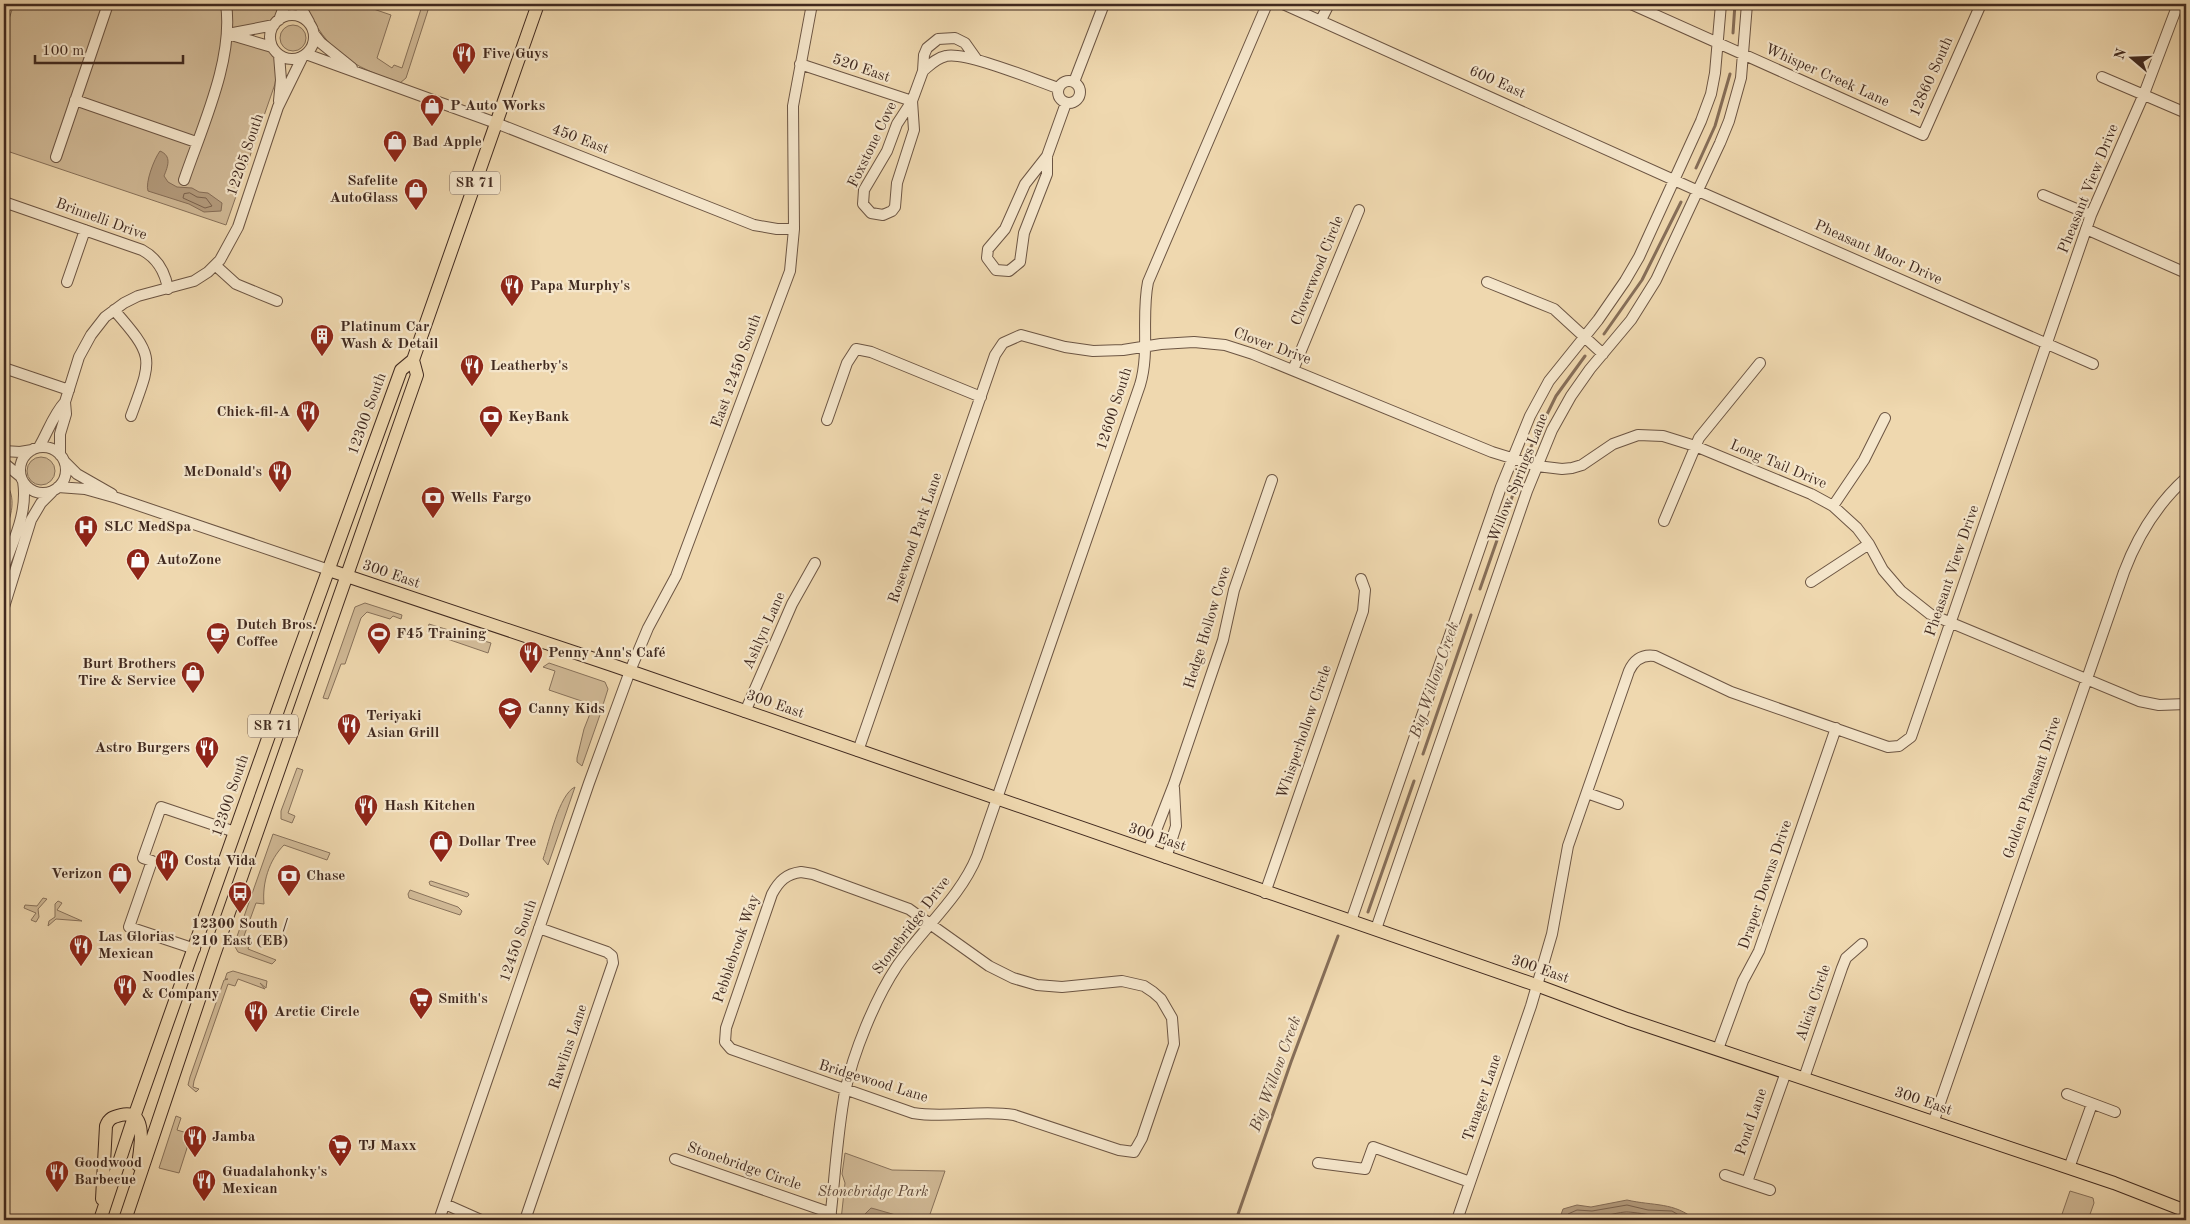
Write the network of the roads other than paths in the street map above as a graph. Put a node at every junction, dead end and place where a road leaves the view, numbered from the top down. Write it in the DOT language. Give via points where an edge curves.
graph roads {
  1 [pos="108,4"];
  2 [pos="226,4"];
  3 [pos="285,4"];
  4 [pos="299,4"];
  5 [pos="538,4"];
  6 [pos="812,4"];
  7 [pos="1104,4"];
  8 [pos="1267,4"];
  9 [pos="1283,4"];
  10 [pos="1329,4"];
  11 [pos="1631,4"];
  12 [pos="1721,4"];
  13 [pos="1747,4"];
  14 [pos="1981,4"];
  15 [pos="2178,4"];
  16 [pos="1321,20"];
  17 [pos="277,23"];
  18 [pos="309,23"];
  19 [pos="228,34"];
  20 [pos="314,34"];
  21 [pos="1718,44"];
  22 [pos="276,51"];
  23 [pos="305,55"];
  24 [pos="1744,55"];
  25 [pos="977,60"];
  26 [pos="800,64"];
  27 [pos="356,72"];
  28 [pos="924,72"];
  29 [pos="2102,77"];
  30 [pos="1074,82"];
  31 [pos="1058,88"];
  32 [pos="2144,94"];
  33 [pos="75,100"];
  34 [pos="912,102"];
  35 [pos="1066,104"];
  36 [pos="278,108"];
  37 [pos="2186,113"];
  38 [pos="496,123"];
  39 [pos="1923,135"];
  40 [pos="196,142"];
  41 [pos="56,156"];
  42 [pos="1047,156"];
  43 [pos="1674,179"];
  44 [pos="184,180"];
  45 [pos="1698,190"];
  46 [pos="2043,195"];
  47 [pos="4,202"];
  48 [pos="1359,210"];
  49 [pos="2091,215"];
  50 [pos="794,229"];
  51 [pos="2086,229"];
  52 [pos="85,230"];
  53 [pos="215,265"];
  54 [pos="2186,274"];
  55 [pos="67,282"];
  56 [pos="1487,282"];
  57 [pos="168,289"];
  58 [pos="277,301"];
  59 [pos="114,310"];
  60 [pos="1585,336"];
  61 [pos="1008,339"];
  62 [pos="2047,344"];
  63 [pos="1144,347"];
  64 [pos="1603,354"];
  65 [pos="414,360"];
  66 [pos="1760,363"];
  67 [pos="2093,364"];
  68 [pos="4,368"];
  69 [pos="1293,370"];
  70 [pos="69,390"];
  71 [pos="981,396"];
  72 [pos="65,402"];
  73 [pos="131,416"];
  74 [pos="1885,418"];
  75 [pos="827,420"];
  76 [pos="1695,446"];
  77 [pos="36,448"];
  78 [pos="4,451"];
  79 [pos="62,457"];
  80 [pos="1512,458"];
  81 [pos="4,463"];
  82 [pos="1537,466"];
  83 [pos="2186,478"];
  84 [pos="22,479"];
  85 [pos="1272,480"];
  86 [pos="56,489"];
  87 [pos="117,498"];
  88 [pos="1833,506"];
  89 [pos="1664,521"];
  90 [pos="1869,544"];
  91 [pos="815,563"];
  92 [pos="4,567"];
  93 [pos="329,570"];
  94 [pos="348,577"];
  95 [pos="1361,580"];
  96 [pos="1811,582"];
  97 [pos="4,607"];
  98 [pos="1950,624"];
  99 [pos="630,672"];
  100 [pos="2086,679"];
  101 [pos="2186,704"];
  102 [pos="745,712"];
  103 [pos="1836,728"];
  104 [pos="858,751"];
  105 [pos="1174,784"];
  106 [pos="1586,793"];
  107 [pos="997,799"];
  108 [pos="1618,804"];
  109 [pos="235,832"];
  110 [pos="1148,852"];
  111 [pos="1166,858"];
  112 [pos="1266,893"];
  113 [pos="1351,921"];
  114 [pos="930,924"];
  115 [pos="540,928"];
  116 [pos="1376,929"];
  117 [pos="1862,944"];
  118 [pos="195,949"];
  119 [pos="1536,985"];
  120 [pos="725,1042"];
  121 [pos="1718,1049"];
  122 [pos="1786,1072"];
  123 [pos="1804,1078"];
  124 [pos="846,1091"];
  125 [pos="2067,1094"];
  126 [pos="2092,1104"];
  127 [pos="2115,1112"];
  128 [pos="134,1117"];
  129 [pos="1933,1123"];
  130 [pos="1134,1152"];
  131 [pos="675,1159"];
  132 [pos="1318,1163"];
  133 [pos="2069,1168"];
  134 [pos="1725,1175"];
  135 [pos="1470,1182"];
  136 [pos="1747,1182"];
  137 [pos="137,1183"];
  138 [pos="1770,1190"];
  139 [pos="445,1204"];
  140 [pos="2186,1211"];
  141 [pos="831,1217"];
  142 [pos="101,1218"];
  143 [pos="125,1220"];
  144 [pos="439,1220"];
  145 [pos="481,1220"];
  146 [pos="525,1220"];
  147 [pos="1457,1220"];
  1 -- 33 [label="street"];
  2 -- 19 [label="street"];
  3 -- 17 [label="street"];
  4 -- 18 [label="street"];
  5 -- 38 [label="main road, 12300 South / SR 71"];
  6 -- 26 [label="street, East 12450 South"];
  7 -- 30 [label="street"];
  8 -- 63 [label="street, 12600 South" via="1152,271 1144,305"];
  9 -- 16 [label="street, 600 East"];
  10 -- 16 [label="street"];
  11 -- 21 [label="street, Whisper Creek Lane"];
  12 -- 21 [label="street, Willow Springs Lane"];
  13 -- 24 [label="street, Willow Springs Lane"];
  14 -- 39 [label="street, 12860 South"];
  15 -- 32 [label="street, Pheasant View Drive"];
  16 -- 43 [label="street, 600 East"];
  17 -- 18 [label="street" via="288,16 296,16"];
  17 -- 19 [label="street"];
  17 -- 22 [label="street" via="270,37"];
  18 -- 20 [label="street"];
  19 -- 22 [label="street"];
  19 -- 40 [label="street" via="223,64"];
  20 -- 23 [label="street" via="313,45"];
  20 -- 27 [label="street, 450 East"];
  21 -- 24 [label="street, Whisper Creek Lane"];
  21 -- 43 [label="street, Willow Springs Lane" via="1706,108"];
  22 -- 23 [label="street" via="291,60"];
  22 -- 36 [label="street, 12205 South" via="281,80"];
  23 -- 27 [label="street, 450 East"];
  23 -- 36 [label="street, 12205 South"];
  24 -- 39 [label="street, Whisper Creek Lane"];
  24 -- 45 [label="street, Willow Springs Lane" via="1730,120"];
  25 -- 28 [label="street" via="946,56"];
  25 -- 28 [label="street, Foxstone Cove" via="960,40 943,37 927,48"];
  25 -- 31 [label="street"];
  26 -- 34 [label="street, 520 East"];
  26 -- 50 [label="street, East 12450 South" via="793,106"];
  27 -- 38 [label="street, 450 East"];
  28 -- 34 [label="street, Foxstone Cove"];
  29 -- 32 [label="street"];
  30 -- 31 [label="street" via="1067,81"];
  30 -- 35 [label="street" via="1080,88 1080,96"];
  31 -- 35 [label="street" via="1058,96"];
  32 -- 37 [label="street"];
  32 -- 49 [label="street, Pheasant View Drive"];
  33 -- 40 [label="street"];
  33 -- 41 [label="street"];
  34 -- 34 [label="street, Foxstone Cove" via="914,130 897,183 895,207 883,215 871,213 864,204 864,190 887,151 897,124"];
  35 -- 42 [label="street"];
  36 -- 53 [label="street, 12205 South" via="232,240"];
  38 -- 50 [label="street, 450 East" via="754,225"];
  38 -- 65 [label="main road, 12300 South / SR 71"];
  40 -- 44 [label="street"];
  42 -- 42 [label="street" via="1047,174 1024,233 1020,262 1009,271 996,270 987,258 988,249 1005,229 1025,184"];
  43 -- 45 [label="street, 600 East"];
  43 -- 60 [label="street, Willow Springs Lane" via="1625,281"];
  45 -- 62 [label="street, Pheasant Moor Drive"];
  45 -- 64 [label="street, Willow Springs Lane" via="1645,299"];
  46 -- 49 [label="street"];
  47 -- 52 [label="street, Brinnelli Drive"];
  48 -- 69 [label="street, Cloverwood Circle"];
  49 -- 51 [label="street, Pheasant View Drive"];
  50 -- 99 [label="street, East 12450 South" via="790,271 676,576 648,628"];
  51 -- 54 [label="street"];
  51 -- 62 [label="street, Pheasant View Drive"];
  52 -- 55 [label="street"];
  52 -- 57 [label="street, Brinnelli Drive" via="147,252 160,266"];
  53 -- 57 [label="street, 12205 South" via="194,281"];
  53 -- 58 [label="street" via="236,284"];
  56 -- 60 [label="street" via="1548,306"];
  57 -- 59 [label="street, 12205 South" via="131,299"];
  59 -- 70 [label="street, 12205 South" via="98,325 84,346"];
  59 -- 73 [label="street" via="140,341 146,356 146,374"];
  60 -- 64 [label="street"];
  60 -- 80 [label="street, Willow Springs Lane" via="1549,381"];
  61 -- 63 [label="street, Clover Drive" via="1022,335 1093,351"];
  61 -- 71 [label="street, Rosewood Park Lane" via="998,349"];
  62 -- 67 [label="street, Pheasant Moor Drive"];
  62 -- 98 [label="street, Pheasant View Drive"];
  63 -- 69 [label="street, Clover Drive" via="1178,342 1210,343 1238,349"];
  63 -- 107 [label="street, 12600 South" via="1144,372 1140,385"];
  64 -- 82 [label="street, Willow Springs Lane" via="1567,402"];
  65 -- 93 [label="main road, 12300 South / SR 71" via="401,370"];
  65 -- 94 [label="main road, 12300 South / SR 71" via="417,375"];
  66 -- 76 [label="street" via="1709,424"];
  68 -- 70 [label="street"];
  69 -- 80 [label="street, Clover Drive"];
  70 -- 72 [label="street, 12205 South"];
  71 -- 75 [label="street" via="856,349 847,363"];
  71 -- 104 [label="street, Rosewood Park Lane"];
  72 -- 77 [label="street" via="57,410 48,432"];
  72 -- 79 [label="street" via="66,414 60,434"];
  74 -- 88 [label="street" via="1864,460"];
  76 -- 82 [label="street, Long Tail Drive" via="1663,436 1638,435 1613,444 1582,465 1562,469"];
  76 -- 88 [label="street, Long Tail Drive"];
  76 -- 89 [label="street"];
  77 -- 78 [label="street"];
  77 -- 79 [label="street" via="51,448"];
  77 -- 84 [label="street" via="22,461"];
  79 -- 86 [label="street" via="66,472"];
  79 -- 87 [label="street, 300 East" via="77,474"];
  80 -- 82 [label="street, Long Tail Drive"];
  80 -- 113 [label="street, Willow Springs Lane"];
  81 -- 84 [label="street"];
  82 -- 116 [label="street, Willow Springs Lane"];
  83 -- 100 [label="street, Golden Pheasant Drive" via="2156,510 2132,550"];
  84 -- 86 [label="street" via="36,492 47,493"];
  84 -- 92 [label="street" via="23,514"];
  85 -- 105 [label="street, Hedge Hollow Cove"];
  86 -- 87 [label="street, 300 East" via="85,489"];
  86 -- 97 [label="street" via="41,503 31,520"];
  87 -- 93 [label="street, 300 East"];
  88 -- 90 [label="street, Long Tail Drive" via="1849,519"];
  90 -- 96 [label="street"];
  90 -- 98 [label="street, Long Tail Drive" via="1883,570 1901,591 1918,607"];
  91 -- 102 [label="street, Ashlyn Lane" via="792,604"];
  93 -- 94 [label="main road, 300 East"];
  93 -- 109 [label="main road, 12300 South / SR 71"];
  94 -- 99 [label="main road, 300 East"];
  94 -- 137 [label="main road, 12300 South / SR 71"];
  95 -- 112 [label="street, Whisperhollow Circle" via="1365,590 1363,611"];
  98 -- 100 [label="street, Long Tail Drive"];
  98 -- 103 [label="street, Pheasant View Drive" via="1908,741 1899,746 1888,746"];
  99 -- 102 [label="main road, 300 East"];
  99 -- 115 [label="street, 12450 South"];
  100 -- 101 [label="street, Long Tail Drive" via="2149,703"];
  100 -- 129 [label="street, Golden Pheasant Drive"];
  102 -- 104 [label="main road, 300 East"];
  103 -- 106 [label="street, Pheasant View Drive" via="1731,692 1660,657 1646,656 1637,660 1629,671"];
  103 -- 121 [label="street, Draper Downs Drive" via="1759,951 1742,981"];
  104 -- 107 [label="main road, 300 East"];
  105 -- 110 [label="street, Hedge Hollow Cove"];
  105 -- 111 [label="street, Hedge Hollow Cove" via="1176,826"];
  106 -- 108 [label="street"];
  106 -- 119 [label="street, Pheasant View Drive" via="1566,856 1552,934"];
  107 -- 110 [label="main road, 300 East"];
  107 -- 114 [label="street, Stonebridge Drive" via="973,866"];
  109 -- 118 [label="main road, 12300 South / SR 71"];
  109 -- 118 [label="street" via="160,807 143,858 152,861 130,927"];
  110 -- 111 [label="main road, 300 East"];
  111 -- 112 [label="main road, 300 East"];
  112 -- 113 [label="main road, 300 East"];
  113 -- 116 [label="main road, 300 East"];
  114 -- 120 [label="street, Pebblebrook Way" via="894,902 813,874 789,875 772,894 726,1028"];
  114 -- 124 [label="street, Stonebridge Drive" via="884,987"];
  114 -- 130 [label="street, Pebblebrook Way" via="989,966 1025,982 1062,987 1133,982 1161,999 1172,1018 1174,1044 1142,1138"];
  115 -- 139 [label="street, 12450 South"];
  115 -- 146 [label="street, Rawlins Lane" via="607,952 613,963"];
  116 -- 119 [label="main road, 300 East"];
  117 -- 123 [label="street, Alicia Circle" via="1850,954 1842,968"];
  118 -- 128 [label="main road, 12300 South / SR 71"];
  119 -- 121 [label="main road, 300 East"];
  119 -- 135 [label="street, Tanager Lane"];
  120 -- 124 [label="street, Bridgewood Lane" via="739,1053"];
  121 -- 122 [label="main road, 300 East"];
  122 -- 123 [label="main road, 300 East"];
  122 -- 136 [label="street, Pond Lane"];
  123 -- 129 [label="main road, 300 East"];
  124 -- 130 [label="street, Bridgewood Lane" via="922,1114 987,1112 1014,1115 1119,1150"];
  124 -- 141 [label="street, Stonebridge Drive"];
  125 -- 126 [label="street"];
  126 -- 127 [label="street"];
  126 -- 133 [label="street"];
  128 -- 137 [label="main road" via="141,1129"];
  128 -- 142 [label="main road, 12300 South / SR 71"];
  128 -- 142 [label="main road" via="124,1114 113,1117 106,1126"];
  129 -- 133 [label="main road, 300 East"];
  131 -- 141 [label="street, Stonebridge Circle"];
  132 -- 135 [label="street" via="1365,1169 1373,1147"];
  133 -- 140 [label="main road, 300 East"];
  134 -- 136 [label="street"];
  135 -- 147 [label="street, Tanager Lane"];
  136 -- 138 [label="street"];
  137 -- 143 [label="main road, 12300 South"];
  139 -- 144 [label="street, 12450 South"];
  139 -- 145 [label="street"];
}
